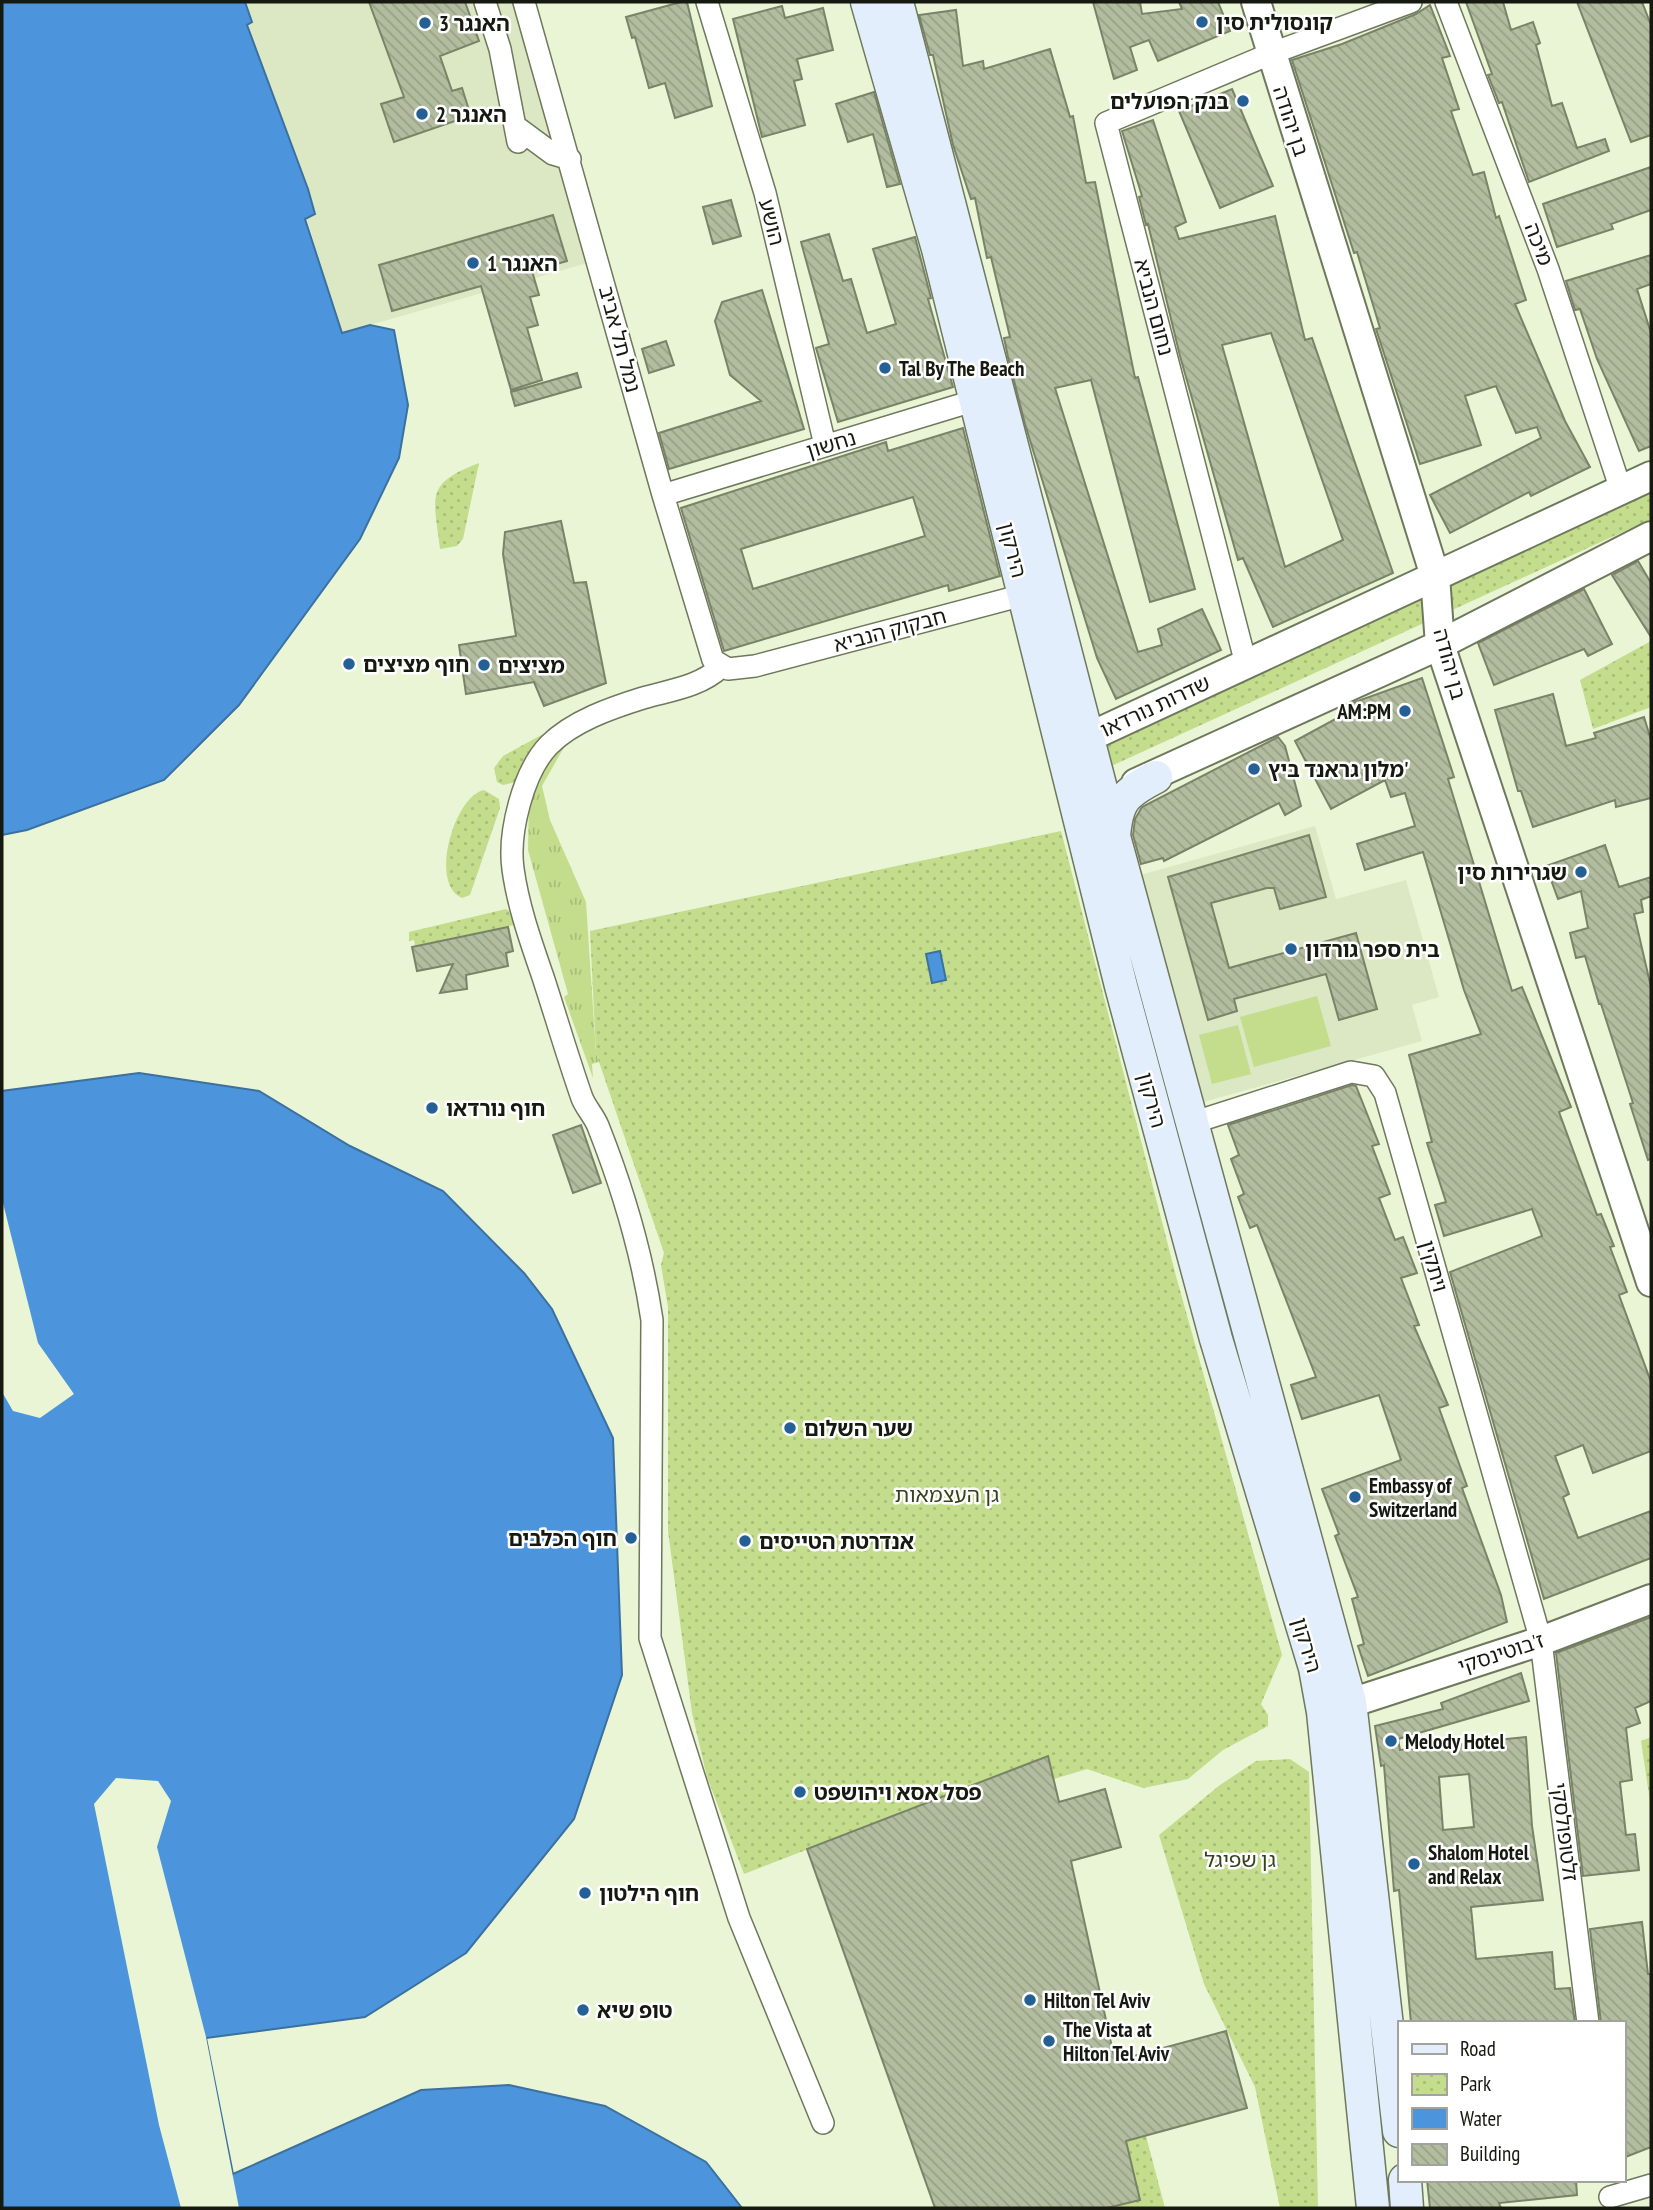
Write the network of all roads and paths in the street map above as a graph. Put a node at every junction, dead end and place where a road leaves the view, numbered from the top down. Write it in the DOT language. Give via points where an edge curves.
graph roads {
  1 [pos="485,2"];
  2 [pos="524,2"];
  3 [pos="707,2"];
  4 [pos="867,2"];
  5 [pos="897,2"];
  6 [pos="1256,2"];
  7 [pos="1410,2"];
  8 [pos="1446,2"];
  9 [pos="1270,54"];
  10 [pos="570,159"];
  11 [pos="988,396"];
  12 [pos="825,445"];
  13 [pos="1651,476"];
  14 [pos="1622,490"];
  15 [pos="663,495"];
  16 [pos="1651,536"];
  17 [pos="1435,576"];
  18 [pos="1037,598"];
  19 [pos="1440,645"];
  20 [pos="1246,664"];
  21 [pos="724,668"];
  22 [pos="1090,737"];
  23 [pos="1065,761"];
  24 [pos="1156,776"];
  25 [pos="1100,785"];
  26 [pos="1114,838"];
  27 [pos="1192,1123"];
  28 [pos="1651,1282"];
  29 [pos="1651,1599"];
  30 [pos="1541,1641"];
  31 [pos="1336,1707"];
  32 [pos="1588,2021"];
  33 [pos="823,2123"];
  34 [pos="1398,2124"];
  35 [pos="1405,2182"];
  36 [pos="1651,2185"];
  37 [pos="1610,2195"];
  38 [pos="1373,2208"];
  39 [pos="1406,2208"];
  1 -- 10 [label="street" via="500,49 516,134"];
  2 -- 10 [label="street, נמל תל אביב"];
  3 -- 12 [label="street, הושע" via="765,193"];
  4 -- 11 [label="main road, הירקון" via="938,249"];
  5 -- 11 [label="main road, הירקון"];
  6 -- 9 [label="street, בן יהודה"];
  7 -- 9 [label="street"];
  8 -- 14 [label="street, מיכה" via="1548,268"];
  9 -- 17 [label="street, בן יהודה"];
  9 -- 20 [label="street, נחום הנביא" via="1106,123"];
  10 -- 15 [label="street, נמל תל אביב"];
  11 -- 12 [label="street, נחשון"];
  11 -- 18 [label="main road, הירקון"];
  12 -- 15 [label="street, נחשון"];
  13 -- 14 [label="street, שדרות נורדאו"];
  14 -- 17 [label="street, שדרות נורדאו"];
  15 -- 21 [label="street, נמל תל אביב" via="705,641 713,660"];
  16 -- 19 [label="street"];
  17 -- 19 [label="street, בן יהודה"];
  17 -- 20 [label="street, שדרות נורדאו"];
  18 -- 21 [label="street, חבקוק הנביא" via="755,666"];
  18 -- 22 [label="main road, הירקון"];
  18 -- 23 [label="main road, הירקון"];
  19 -- 24 [label="street"];
  19 -- 28 [label="street, בן יהודה"];
  20 -- 22 [label="street, שדרות נורדאו"];
  21 -- 33 [label="street" via="688,687 603,712 550,745 524,784 512,867 569,1060 583,1102 597,1123 644,1270 652,1320 650,1638 738,1918"];
  22 -- 23 [label="street, שדרות נורדאו"];
  22 -- 25 [label="main road, הירקון"];
  23 -- 25 [label="street"];
  23 -- 31 [label="main road, הירקון" via="1213,1326 1315,1668"];
  24 -- 25 [label="street" via="1117,787"];
  24 -- 26 [label="main road" via="1122,800"];
  25 -- 26 [label="main road, הירקון"];
  26 -- 27 [label="main road, הירקון"];
  27 -- 30 [label="street, ויתקין" via="1352,1072 1374,1076 1385,1093"];
  27 -- 31 [label="main road, הירקון"];
  29 -- 30 [label="street, ז'בוטינסקי"];
  30 -- 31 [label="street, ז'בוטינסקי"];
  30 -- 32 [label="street, זלטופולסקי"];
  31 -- 34 [label="main road, הירקון"];
  31 -- 38 [label="main road, הירקון"];
  35 -- 39 [label="main road"];
  36 -- 37 [label="street"];
}
